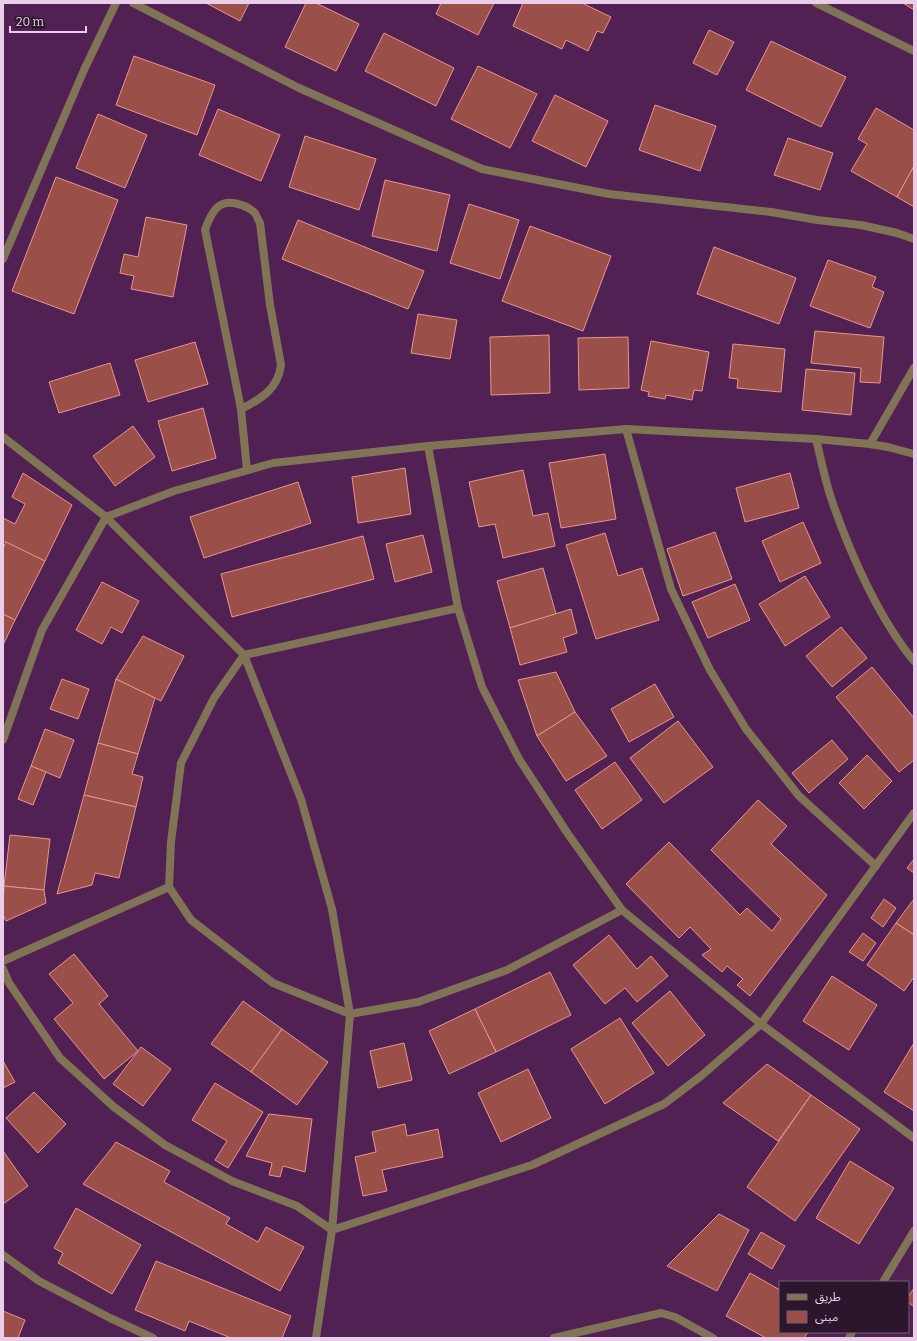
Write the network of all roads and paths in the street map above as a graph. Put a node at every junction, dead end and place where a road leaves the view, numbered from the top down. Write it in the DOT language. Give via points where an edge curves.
graph roads {
  1 [pos="116,3"];
  2 [pos="133,3"];
  3 [pos="816,3"];
  4 [pos="914,51"];
  5 [pos="914,239"];
  6 [pos="3,259"];
  7 [pos="914,368"];
  8 [pos="241,409"];
  9 [pos="626,429"];
  10 [pos="3,437"];
  11 [pos="816,439"];
  12 [pos="870,444"];
  13 [pos="428,446"];
  14 [pos="914,454"];
  15 [pos="248,470"];
  16 [pos="106,517"];
  17 [pos="458,608"];
  18 [pos="244,654"];
  19 [pos="914,661"];
  20 [pos="3,740"];
  21 [pos="914,813"];
  22 [pos="876,866"];
  23 [pos="169,887"];
  24 [pos="622,910"];
  25 [pos="3,960"];
  26 [pos="3,969"];
  27 [pos="350,1014"];
  28 [pos="761,1024"];
  29 [pos="914,1138"];
  30 [pos="332,1230"];
  31 [pos="914,1230"];
  32 [pos="3,1255"];
  33 [pos="884,1281"];
  34 [pos="153,1338"];
  35 [pos="316,1338"];
  36 [pos="554,1338"];
  37 [pos="713,1338"];
  1 -- 6 [label="street" via="84,70"];
  2 -- 5 [label="street" via="299,88 482,169 609,194 861,225"];
  3 -- 4 [label="street"];
  7 -- 12 [label="street"];
  8 -- 8 [label="street" via="205,230 210,217 220,205 230,203 244,205 255,213 260,223 270,305 281,365 280,374 270,391"];
  8 -- 15 [label="street"];
  9 -- 11 [label="street"];
  9 -- 13 [label="street"];
  9 -- 22 [label="street" via="671,589 710,670 746,729 799,796"];
  10 -- 16 [label="street"];
  11 -- 12 [label="street"];
  11 -- 19 [label="street" via="831,500 868,586 887,623"];
  12 -- 14 [label="street" via="888,446"];
  13 -- 15 [label="street" via="273,463"];
  13 -- 17 [label="street"];
  15 -- 16 [label="street" via="174,491"];
  16 -- 18 [label="street"];
  16 -- 20 [label="street" via="42,630"];
  17 -- 18 [label="street"];
  17 -- 24 [label="street" via="482,687 519,759"];
  18 -- 23 [label="street" via="214,698 181,762 171,842"];
  18 -- 27 [label="street" via="300,799 332,909"];
  21 -- 22 [label="street"];
  22 -- 28 [label="street"];
  23 -- 25 [label="street"];
  23 -- 27 [label="street" via="191,920 273,983"];
  24 -- 27 [label="street" via="507,970 418,1002"];
  24 -- 28 [label="street"];
  26 -- 30 [label="street" via="9,983 60,1058 114,1107 165,1145 232,1181 297,1206"];
  27 -- 30 [label="street"];
  28 -- 29 [label="street"];
  28 -- 30 [label="street" via="664,1104 532,1166"];
  30 -- 35 [label="street"];
  31 -- 33 [label="street"];
  32 -- 34 [label="street" via="39,1281"];
  36 -- 37 [label="street" via="661,1313 675,1317"];
}
